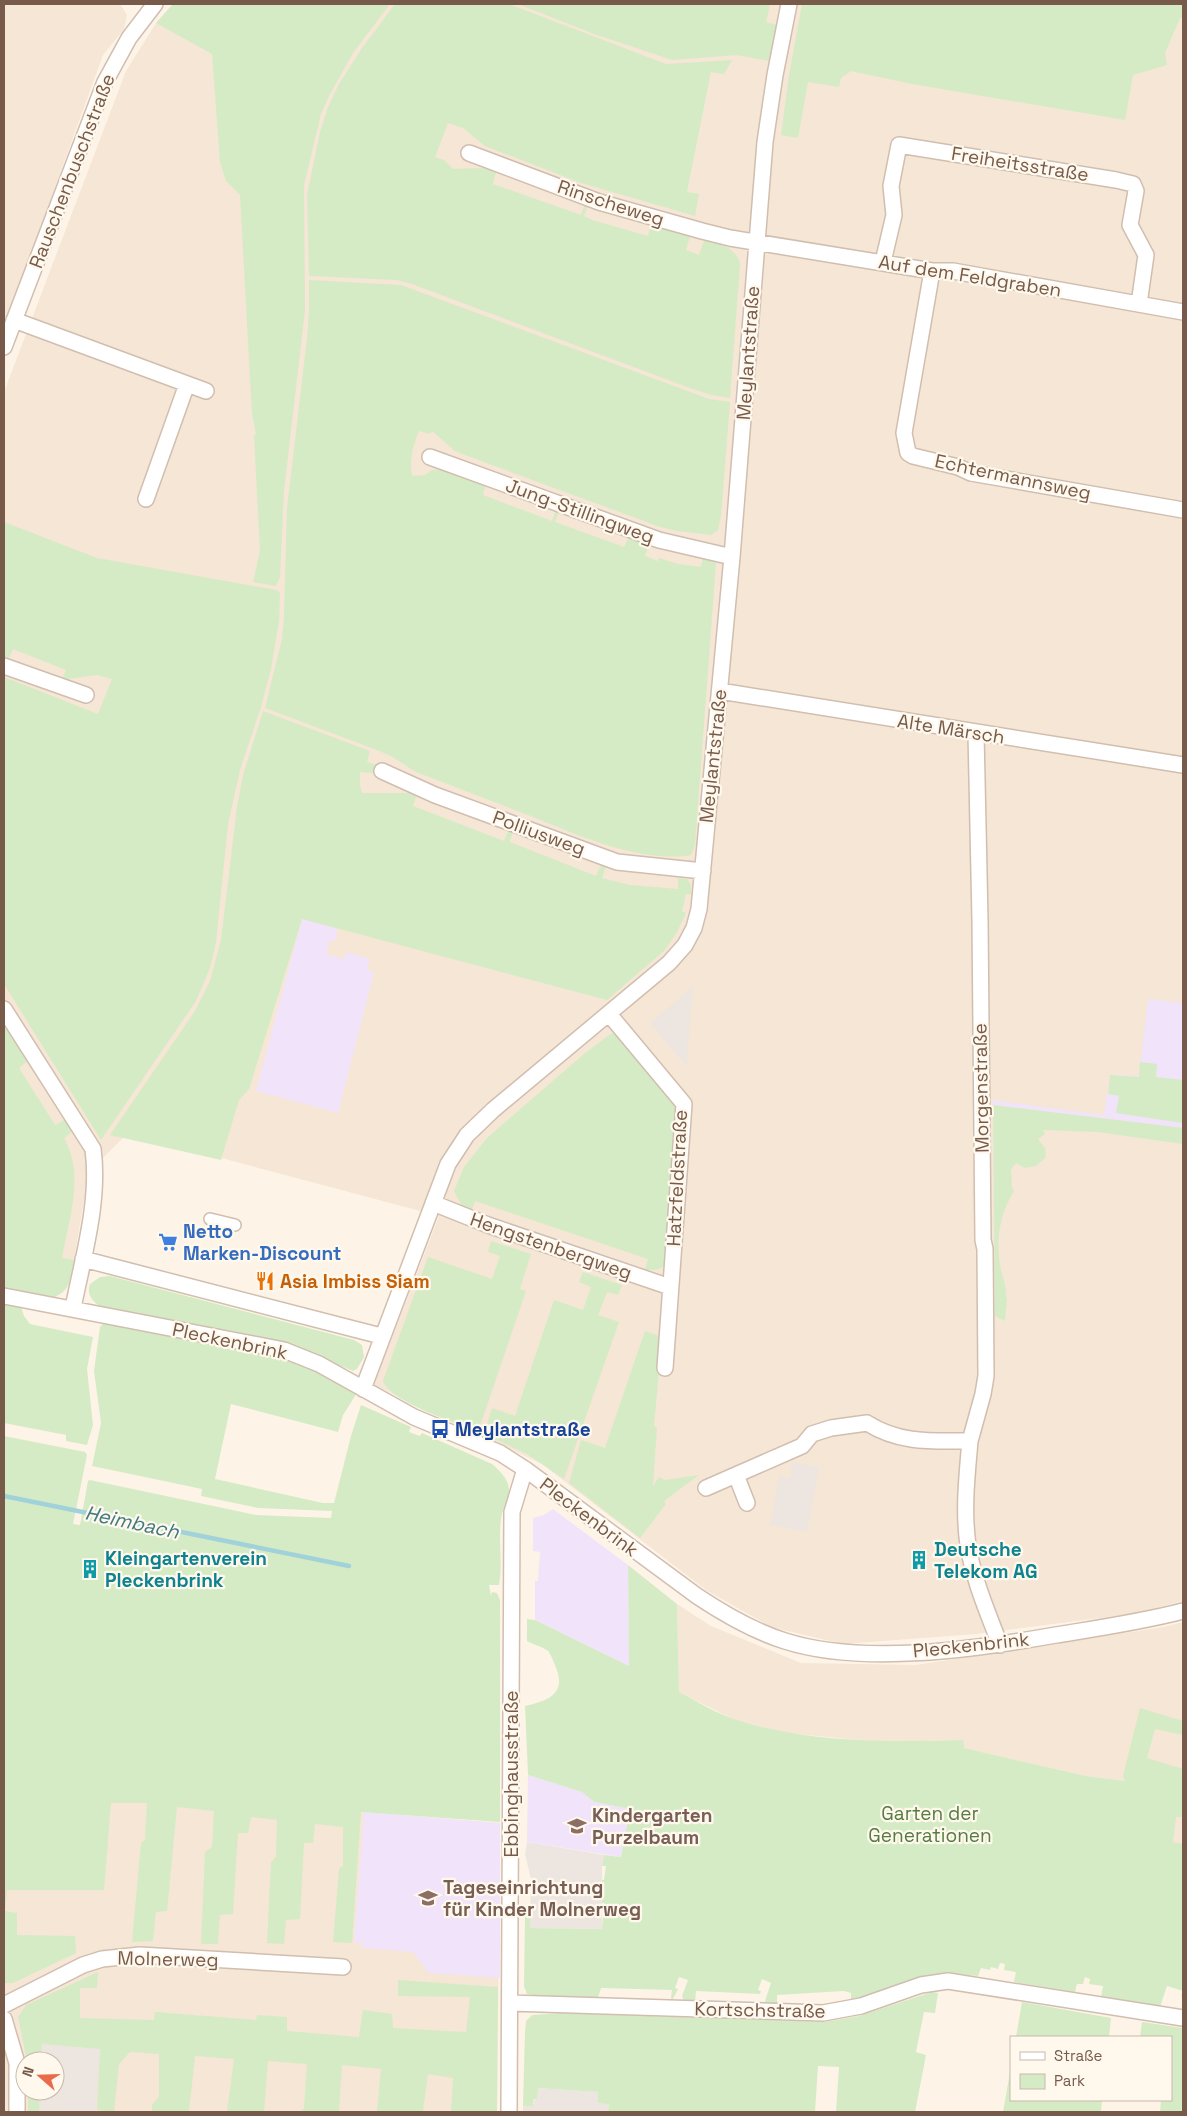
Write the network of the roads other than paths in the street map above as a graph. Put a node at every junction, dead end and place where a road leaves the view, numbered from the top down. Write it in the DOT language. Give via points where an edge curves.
graph roads {
  1 [pos="789,4"];
  2 [pos="151,5"];
  3 [pos="469,153"];
  4 [pos="756,242"];
  5 [pos="882,262"];
  6 [pos="932,271"];
  7 [pos="1139,304"];
  8 [pos="1183,312"];
  9 [pos="14,320"];
  10 [pos="4,347"];
  11 [pos="187,384"];
  12 [pos="206,391"];
  13 [pos="430,457"];
  14 [pos="146,499"];
  15 [pos="1183,510"];
  16 [pos="732,557"];
  17 [pos="4,666"];
  18 [pos="720,691"];
  19 [pos="86,695"];
  20 [pos="976,733"];
  21 [pos="1183,765"];
  22 [pos="382,771"];
  23 [pos="703,871"];
  24 [pos="4,1009"];
  25 [pos="609,1014"];
  26 [pos="433,1203"];
  27 [pos="210,1219"];
  28 [pos="235,1225"];
  29 [pos="83,1259"];
  30 [pos="670,1287"];
  31 [pos="4,1296"];
  32 [pos="73,1308"];
  33 [pos="381,1336"];
  34 [pos="665,1368"];
  35 [pos="362,1389"];
  36 [pos="970,1441"];
  37 [pos="525,1469"];
  38 [pos="736,1475"];
  39 [pos="706,1488"];
  40 [pos="747,1503"];
  41 [pos="1183,1612"];
  42 [pos="1000,1645"];
  43 [pos="343,1967"];
  44 [pos="510,2003"];
  45 [pos="4,2004"];
  46 [pos="1183,2018"];
  47 [pos="4,2019"];
  48 [pos="17,2112"];
  49 [pos="509,2112"];
  1 -- 4 [label="street, Meylantstraße" via="765,142"];
  2 -- 9 [label="street, Rauschenbuschstraße" via="105,82"];
  3 -- 4 [label="street, Rinscheweg" via="599,202"];
  4 -- 5 [label="street, Auf dem Feldgraben"];
  4 -- 16 [label="street, Meylantstraße"];
  5 -- 6 [label="street, Auf dem Feldgraben"];
  5 -- 7 [label="street, Freiheitsstraße" via="894,215 892,186 899,145 948,152 1133,184 1136,191 1130,225 1146,255"];
  6 -- 7 [label="street, Auf dem Feldgraben" via="952,271"];
  6 -- 15 [label="street, Echtermannsweg" via="904,433 908,453 971,473"];
  7 -- 8 [label="street, Auf dem Feldgraben"];
  9 -- 10 [label="street, Rauschenbuschstraße"];
  9 -- 11 [label="street"];
  11 -- 12 [label="street"];
  11 -- 14 [label="street"];
  13 -- 16 [label="street, Jung-Stillingweg" via="659,540"];
  16 -- 18 [label="street, Meylantstraße"];
  17 -- 19 [label="street"];
  18 -- 20 [label="street, Alte Märsch"];
  18 -- 23 [label="street, Meylantstraße"];
  20 -- 21 [label="street, Alte Märsch"];
  20 -- 36 [label="street, Morgenstraße" via="987,1348 983,1394"];
  22 -- 23 [label="street, Polliusweg" via="435,795 617,862"];
  23 -- 25 [label="street, Meylantstraße" via="699,909 686,945"];
  24 -- 29 [label="street" via="93,1149 94,1190"];
  25 -- 26 [label="street, Meylantstraße" via="467,1135 448,1164"];
  25 -- 30 [label="street, Hatzfeldstraße" via="684,1104"];
  26 -- 30 [label="street, Hengstenbergweg"];
  26 -- 33 [label="street, Meylantstraße"];
  27 -- 28 [label="street"];
  29 -- 32 [label="street"];
  29 -- 33 [label="street"];
  30 -- 34 [label="street, Hatzfeldstraße"];
  31 -- 32 [label="street, Pleckenbrink"];
  32 -- 35 [label="street, Pleckenbrink" via="284,1350 319,1364"];
  33 -- 35 [label="street, Meylantstraße"];
  35 -- 37 [label="street, Pleckenbrink" via="428,1424 500,1453"];
  36 -- 38 [label="street" via="924,1442 883,1433 867,1423 843,1426 812,1434 802,1446"];
  36 -- 42 [label="street, Morgenstraße" via="968,1546"];
  37 -- 42 [label="street, Pleckenbrink" via="697,1596 784,1641 847,1652 885,1654"];
  37 -- 44 [label="street, Ebbinghausstraße" via="512,1512"];
  38 -- 39 [label="street"];
  38 -- 40 [label="street"];
  41 -- 42 [label="street, Pleckenbrink"];
  43 -- 45 [label="street, Molnerweg" via="140,1955 116,1957 83,1965"];
  44 -- 46 [label="street, Kortschstraße" via="823,2013 861,2006 921,1985 948,1981"];
  44 -- 49 [label="street, Ebbinghausstraße"];
  47 -- 48 [label="street" via="16,2063"];
}
